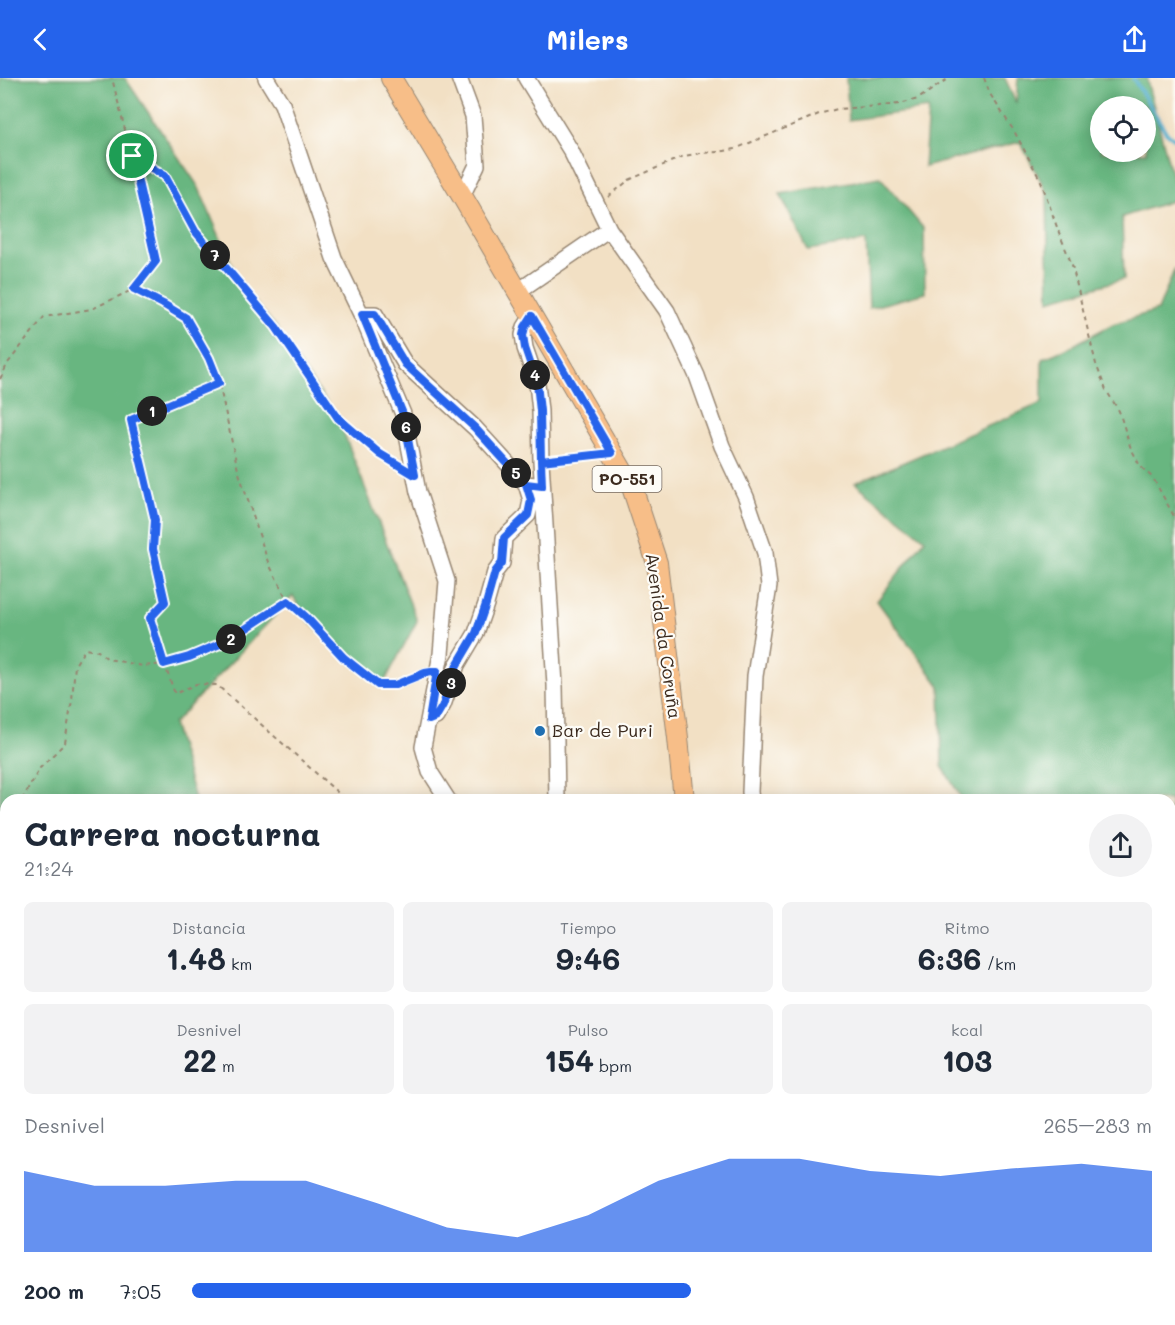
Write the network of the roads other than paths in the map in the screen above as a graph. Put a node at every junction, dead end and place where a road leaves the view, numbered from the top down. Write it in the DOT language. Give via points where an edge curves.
graph roads {
  1 [pos="266,78"];
  2 [pos="391,78"];
  3 [pos="459,78"];
  4 [pos="525,78"];
  5 [pos="462,196"];
  6 [pos="609,229"];
  7 [pos="517,292"];
  8 [pos="362,314"];
  9 [pos="529,321"];
  10 [pos="542,342"];
  11 [pos="531,363"];
  12 [pos="526,484"];
  13 [pos="542,486"];
  14 [pos="429,720"];
  15 [pos="444,794"];
  16 [pos="557,794"];
  17 [pos="683,794"];
  18 [pos="750,794"];
  1 -- 8 [label="street" via="282,104 334,258"];
  2 -- 5 [label="main road, PO-551"];
  3 -- 5 [label="street" via="473,116 477,165"];
  4 -- 6 [label="street" via="571,151"];
  5 -- 7 [label="main road, Avenida da Coruña / PO-551"];
  6 -- 7 [label="street"];
  6 -- 18 [label="street" via="667,311 746,497 765,553 769,586 755,675"];
  7 -- 9 [label="main road, Avenida da Coruña / PO-551"];
  8 -- 12 [label="street" via="375,314 405,364 475,428"];
  8 -- 14 [label="street" via="403,414 418,492 447,581 441,654"];
  9 -- 10 [label="main road, Avenida da Coruña / PO-551"];
  9 -- 11 [label="street" via="523,335"];
  10 -- 11 [label="street"];
  10 -- 17 [label="main road, Avenida da Coruña / PO-551" via="632,487 657,563"];
  11 -- 13 [label="street" via="540,411"];
  12 -- 13 [label="street"];
  12 -- 14 [label="street" via="531,500 528,515 504,538 502,563 495,572 476,633 457,665 440,711"];
  13 -- 16 [label="street" via="555,685"];
  14 -- 15 [label="street" via="423,747 430,772"];
}
